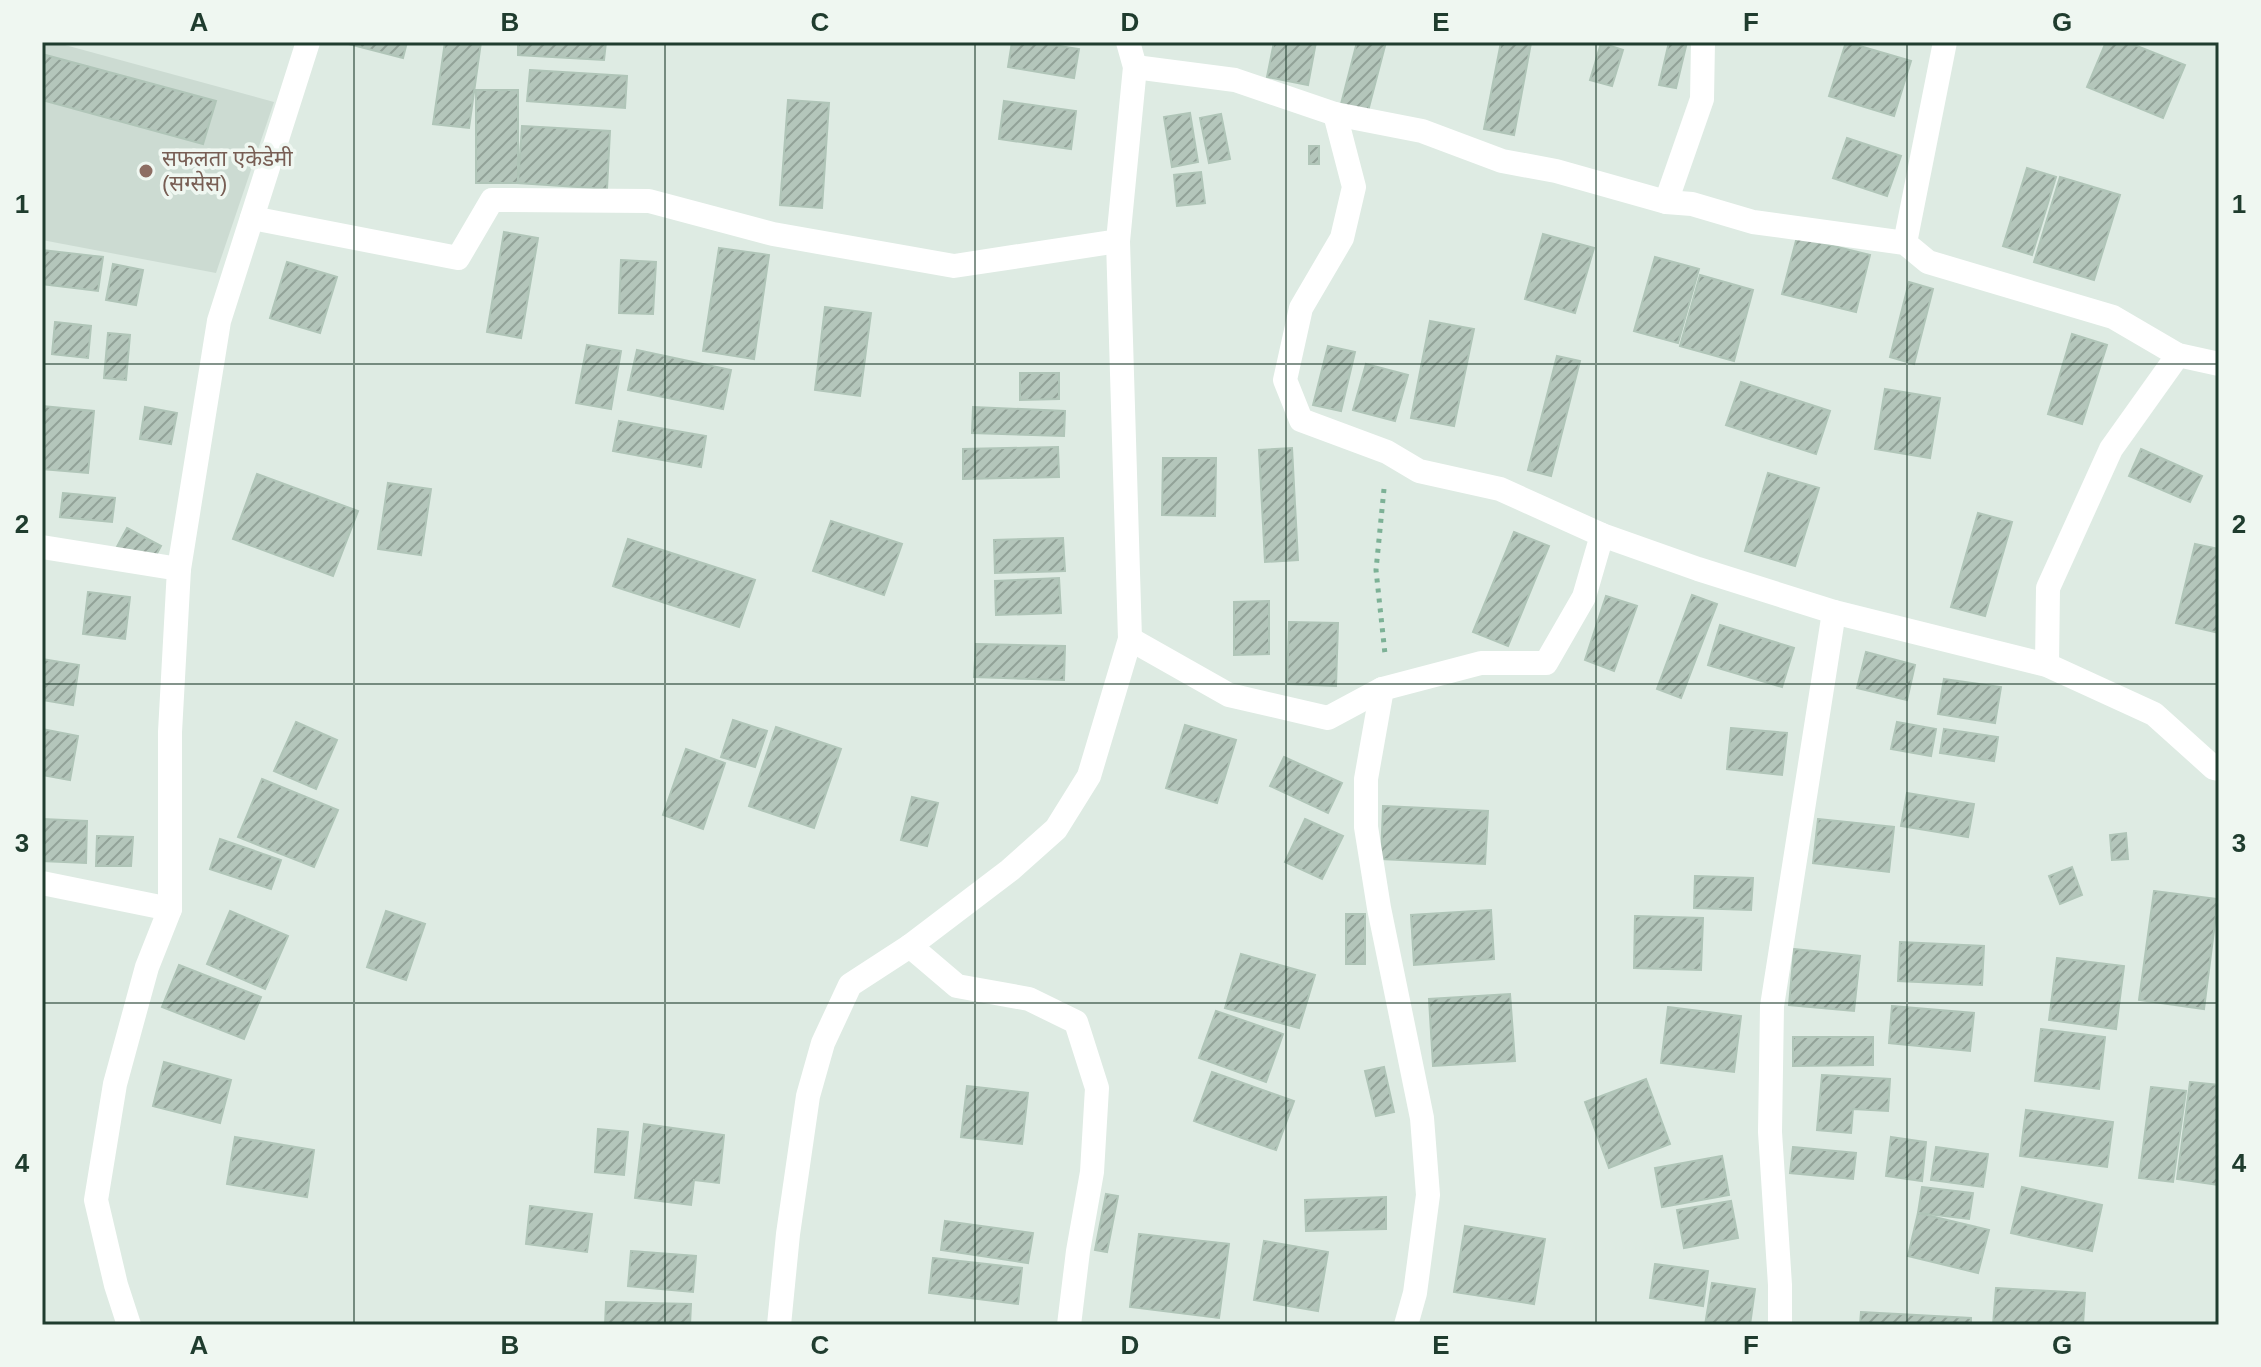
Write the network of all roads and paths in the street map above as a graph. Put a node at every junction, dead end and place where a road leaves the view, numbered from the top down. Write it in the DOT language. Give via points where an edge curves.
graph roads {
  1 [pos="308,42"];
  2 [pos="1128,42"];
  3 [pos="1703,42"];
  4 [pos="1945,42"];
  5 [pos="1135,67"];
  6 [pos="1335,114"];
  7 [pos="1666,202"];
  8 [pos="252,218"];
  9 [pos="1118,241"];
  10 [pos="1905,243"];
  11 [pos="2178,355"];
  12 [pos="2219,364"];
  13 [pos="1387,452"];
  14 [pos="1602,535"];
  15 [pos="42,547"];
  16 [pos="179,569"];
  17 [pos="1834,612"];
  18 [pos="1130,639"];
  19 [pos="2047,665"];
  20 [pos="1382,689"];
  21 [pos="2219,769"];
  22 [pos="42,883"];
  23 [pos="170,909"];
  24 [pos="910,946"];
  25 [pos="129,1325"];
  26 [pos="779,1325"];
  27 [pos="1069,1325"];
  28 [pos="1406,1325"];
  29 [pos="1780,1325"];
  1 -- 8 [label="street"];
  2 -- 5 [label="street"];
  3 -- 7 [label="street" via="1702,99"];
  4 -- 10 [label="street"];
  5 -- 6 [label="street" via="1235,80"];
  5 -- 9 [label="street"];
  6 -- 7 [label="street" via="1422,131 1502,161"];
  6 -- 13 [label="street" via="1354,187 1342,238 1301,308 1285,380 1301,420"];
  7 -- 10 [label="street" via="1753,222"];
  8 -- 9 [label="street" via="458,258 492,200 649,201 773,234 954,266"];
  8 -- 16 [label="street" via="219,321"];
  9 -- 18 [label="street"];
  10 -- 11 [label="street" via="1928,262 2113,317"];
  11 -- 12 [label="street"];
  11 -- 19 [label="street" via="2111,449 2048,588"];
  13 -- 14 [label="street" via="1419,471 1500,489"];
  13 -- 20 [label="path" via="1376,570 1386,666"];
  14 -- 17 [label="street"];
  14 -- 20 [label="street" via="1584,597 1546,663 1481,663"];
  15 -- 16 [label="street"];
  16 -- 23 [label="street" via="170,732"];
  17 -- 19 [label="street"];
  17 -- 29 [label="street" via="1772,1006 1770,1132"];
  18 -- 20 [label="street" via="1229,695 1328,718"];
  18 -- 24 [label="street" via="1089,776 1056,829"];
  19 -- 21 [label="street" via="2154,714"];
  20 -- 28 [label="street" via="1366,779 1366,827 1422,1118 1428,1195"];
  22 -- 23 [label="street"];
  23 -- 25 [label="street" via="147,967 115,1084 96,1200"];
  24 -- 26 [label="street" via="850,985 823,1043 808,1096"];
  24 -- 27 [label="street" via="957,986 1029,999 1076,1022 1097,1088 1092,1172"];
}
